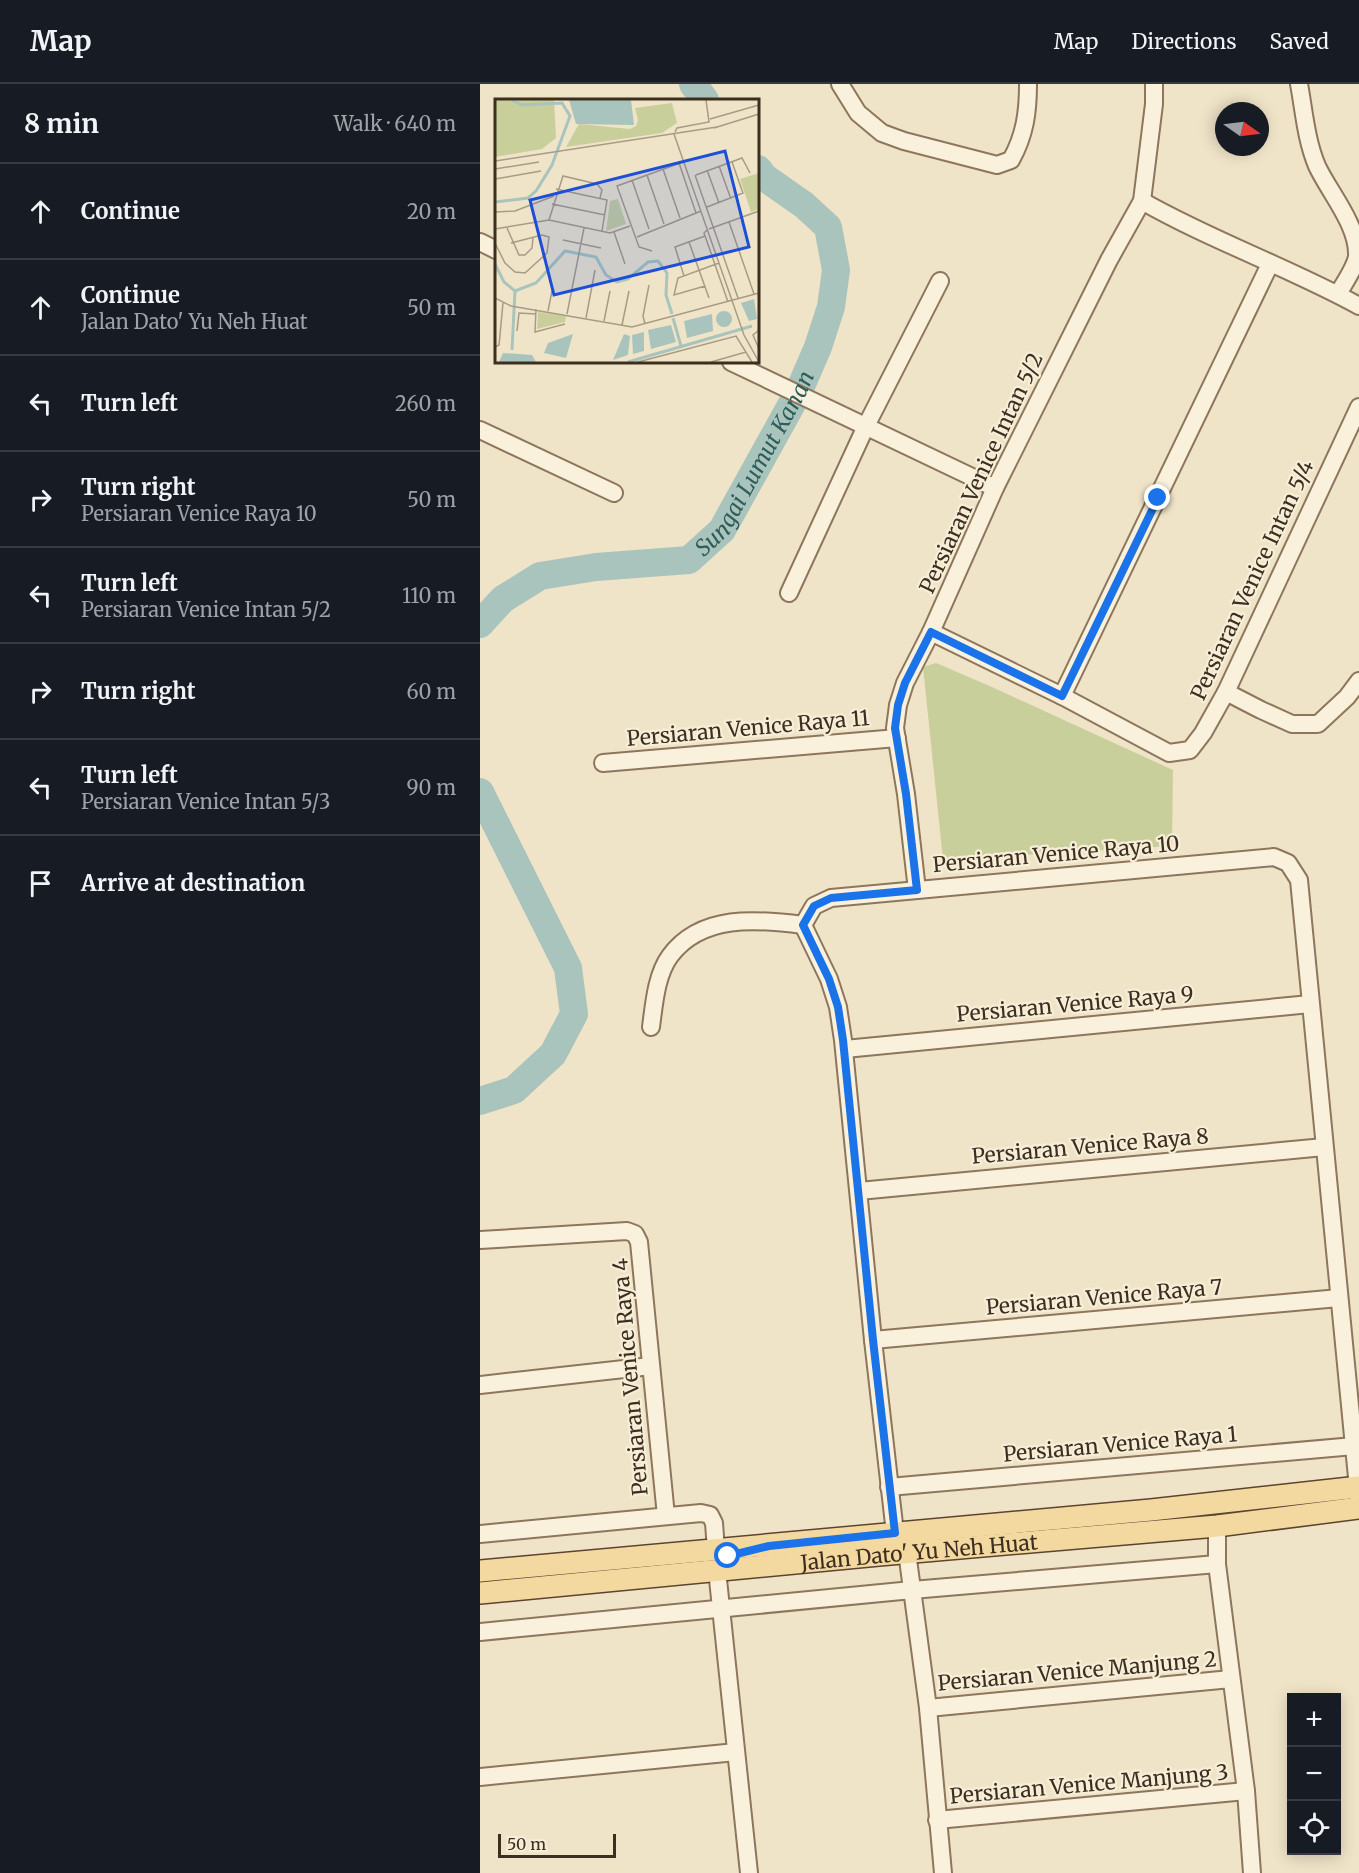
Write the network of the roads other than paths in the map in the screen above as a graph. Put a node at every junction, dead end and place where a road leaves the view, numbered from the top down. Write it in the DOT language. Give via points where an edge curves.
graph roads {
  1 [pos="840,84"];
  2 [pos="1028,84"];
  3 [pos="1154,84"];
  4 [pos="1299,84"];
  5 [pos="1142,201"];
  6 [pos="480,242"];
  7 [pos="495,249"];
  8 [pos="1270,264"];
  9 [pos="940,281"];
  10 [pos="1338,294"];
  11 [pos="1359,306"];
  12 [pos="733,363"];
  13 [pos="1359,407"];
  14 [pos="866,426"];
  15 [pos="480,430"];
  16 [pos="995,488"];
  17 [pos="614,493"];
  18 [pos="789,593"];
  19 [pos="931,632"];
  20 [pos="1359,681"];
  21 [pos="1226,692"];
  22 [pos="1062,696"];
  23 [pos="897,738"];
  24 [pos="603,763"];
  25 [pos="917,890"];
  26 [pos="803,925"];
  27 [pos="1310,1004"];
  28 [pos="651,1027"];
  29 [pos="844,1048"];
  30 [pos="1324,1147"];
  31 [pos="859,1191"];
  32 [pos="480,1240"];
  33 [pos="1339,1298"];
  34 [pos="873,1340"];
  35 [pos="651,1366"];
  36 [pos="480,1385"];
  37 [pos="1354,1446"];
  38 [pos="889,1487"];
  39 [pos="1359,1497"];
  40 [pos="666,1516"];
  41 [pos="1217,1526"];
  42 [pos="1050,1530"];
  43 [pos="895,1533"];
  44 [pos="480,1534"];
  45 [pos="907,1552"];
  46 [pos="717,1560"];
  47 [pos="1217,1564"];
  48 [pos="480,1572"];
  49 [pos="912,1590"];
  50 [pos="480,1593"];
  51 [pos="721,1608"];
  52 [pos="480,1632"];
  53 [pos="1231,1679"];
  54 [pos="928,1708"];
  55 [pos="736,1752"];
  56 [pos="480,1777"];
  57 [pos="1246,1791"];
  58 [pos="937,1820"];
  59 [pos="749,1873"];
  60 [pos="943,1873"];
  61 [pos="1252,1873"];
  1 -- 2 [label="street" via="858,112 882,133 997,165 1011,160 1021,143"];
  3 -- 5 [label="street, Persiaran Venice Intan 5/2"];
  4 -- 10 [label="street" via="1317,166 1356,233 1357,258"];
  5 -- 8 [label="street"];
  5 -- 16 [label="street, Persiaran Venice Intan 5/2"];
  6 -- 7 [label="street"];
  8 -- 10 [label="street"];
  8 -- 22 [label="street"];
  9 -- 14 [label="street"];
  10 -- 11 [label="street"];
  12 -- 14 [label="street"];
  13 -- 21 [label="street, Persiaran Venice Intan 5/4"];
  14 -- 16 [label="street"];
  14 -- 18 [label="street"];
  15 -- 17 [label="street"];
  16 -- 19 [label="street, Persiaran Venice Intan 5/2"];
  19 -- 22 [label="street"];
  19 -- 23 [label="street, Persiaran Venice Intan 5/2" via="905,683 898,705"];
  20 -- 21 [label="street" via="1318,724 1292,724"];
  21 -- 22 [label="street, Persiaran Venice Intan 5/4" via="1190,750 1169,753"];
  23 -- 24 [label="street, Persiaran Venice Raya 11"];
  23 -- 25 [label="street, Persiaran Venice Intan 5/2"];
  25 -- 26 [label="street, Persiaran Venice Raya 10" via="831,898 814,906"];
  25 -- 27 [label="street, Persiaran Venice Raya 10" via="1274,857 1288,863 1299,880"];
  26 -- 28 [label="street" via="738,921 689,936 669,957 659,982"];
  26 -- 29 [label="street" via="829,979"];
  27 -- 29 [label="street, Persiaran Venice Raya 9"];
  27 -- 30 [label="street"];
  29 -- 31 [label="street"];
  30 -- 31 [label="street, Persiaran Venice Raya 8"];
  30 -- 33 [label="street"];
  31 -- 34 [label="street"];
  32 -- 35 [label="street, Persiaran Venice Raya 4" via="627,1231 635,1234 639,1242"];
  33 -- 34 [label="street, Persiaran Venice Raya 7"];
  33 -- 37 [label="street"];
  34 -- 38 [label="street"];
  35 -- 36 [label="street"];
  35 -- 40 [label="street, Persiaran Venice Raya 4"];
  37 -- 38 [label="street, Persiaran Venice Raya 1"];
  37 -- 39 [label="street"];
  38 -- 43 [label="street"];
  39 -- 41 [label="main road, Jalan Dato' Yu Neh Huat"];
  39 -- 42 [label="main road, Jalan Dato' Yu Neh Huat" via="1151,1510"];
  40 -- 44 [label="street"];
  40 -- 46 [label="street" via="701,1512 710,1515"];
  41 -- 42 [label="main road, Jalan Dato' Yu Neh Huat"];
  41 -- 47 [label="street"];
  42 -- 43 [label="main road, Jalan Dato' Yu Neh Huat"];
  42 -- 45 [label="main road, Jalan Dato' Yu Neh Huat"];
  43 -- 46 [label="main road, Jalan Dato' Yu Neh Huat" via="769,1546"];
  45 -- 46 [label="main road, Jalan Dato' Yu Neh Huat"];
  45 -- 49 [label="street"];
  46 -- 48 [label="main road" via="668,1555"];
  46 -- 50 [label="main road, Jalan Dato' Yu Neh Huat"];
  46 -- 51 [label="street"];
  47 -- 49 [label="street"];
  47 -- 53 [label="street"];
  49 -- 51 [label="street"];
  49 -- 54 [label="street"];
  51 -- 52 [label="street"];
  51 -- 55 [label="street"];
  53 -- 54 [label="street, Persiaran Venice Manjung 2"];
  53 -- 57 [label="street"];
  54 -- 58 [label="street"];
  55 -- 56 [label="street"];
  55 -- 59 [label="street"];
  57 -- 58 [label="street, Persiaran Venice Manjung 3"];
  57 -- 61 [label="street"];
  58 -- 60 [label="street"];
}
